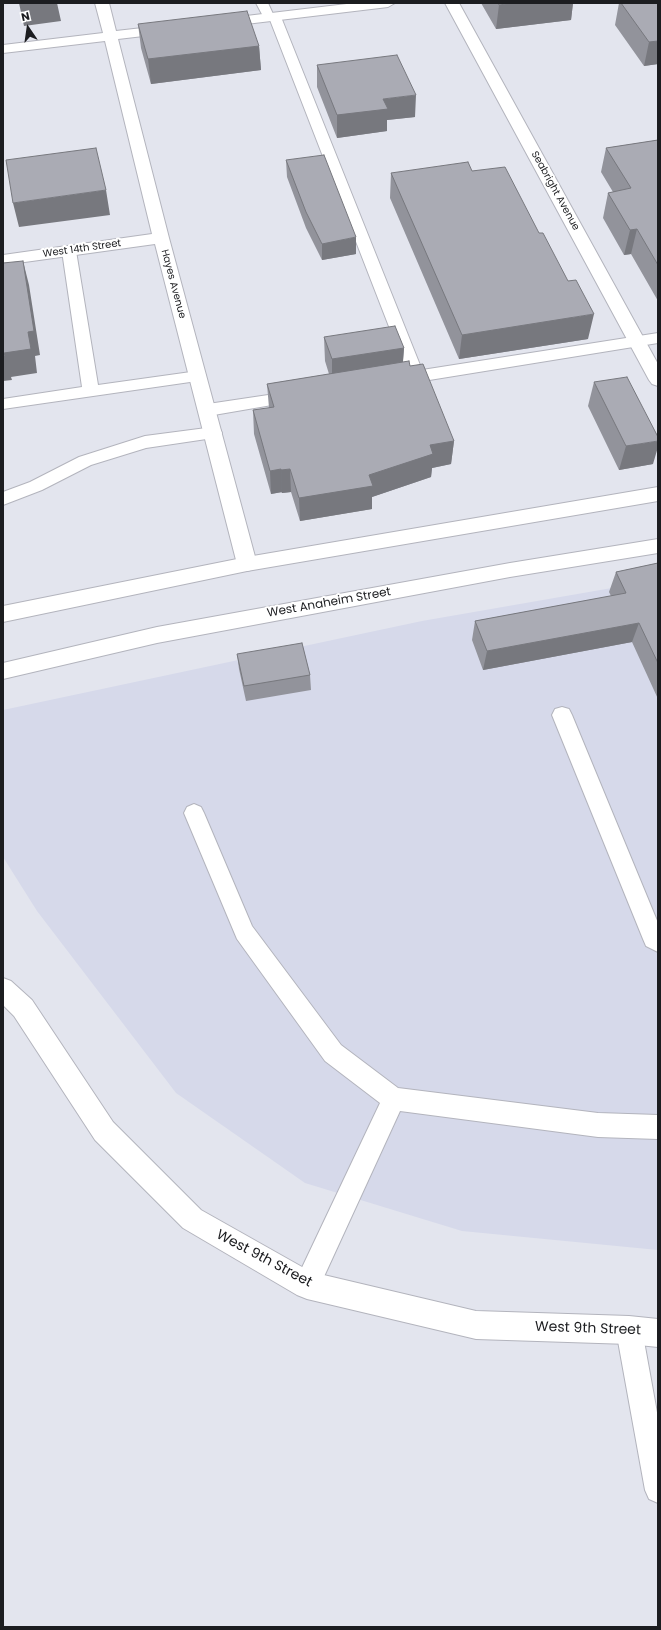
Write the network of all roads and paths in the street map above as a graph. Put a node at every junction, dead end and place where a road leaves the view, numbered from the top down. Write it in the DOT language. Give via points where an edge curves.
graph roads {
  1 [pos="102,3"];
  2 [pos="262,3"];
  3 [pos="388,3"];
  4 [pos="452,3"];
  5 [pos="272,17"];
  6 [pos="205,25"];
  7 [pos="182,28"];
  8 [pos="110,36"];
  9 [pos="3,49"];
  10 [pos="161,238"];
  11 [pos="69,251"];
  12 [pos="3,260"];
  13 [pos="658,338"];
  14 [pos="637,341"];
  15 [pos="198,376"];
  16 [pos="416,377"];
  17 [pos="658,380"];
  18 [pos="386,382"];
  19 [pos="91,392"];
  20 [pos="308,394"];
  21 [pos="3,404"];
  22 [pos="208,410"];
  23 [pos="214,433"];
  24 [pos="658,494"];
  25 [pos="3,499"];
  26 [pos="658,546"];
  27 [pos="247,564"];
  28 [pos="3,614"];
  29 [pos="3,671"];
  30 [pos="562,716"];
  31 [pos="194,813"];
  32 [pos="658,942"];
  33 [pos="3,988"];
  34 [pos="394,1099"];
  35 [pos="658,1127"];
  36 [pos="307,1285"];
  37 [pos="629,1330"];
  38 [pos="658,1333"];
  39 [pos="658,1490"];
  1 -- 8 [label="street, Hayes Avenue"];
  2 -- 5 [label="lane"];
  3 -- 5 [label="street"];
  4 -- 14 [label="street, Seabright Avenue"];
  5 -- 6 [label="street"];
  5 -- 16 [label="lane"];
  7 -- 8 [label="street"];
  8 -- 9 [label="street"];
  8 -- 10 [label="street, Hayes Avenue"];
  10 -- 11 [label="street, West 14th Street"];
  10 -- 15 [label="street, Hayes Avenue"];
  11 -- 12 [label="street, West 14th Street"];
  11 -- 19 [label="lane"];
  13 -- 14 [label="lane"];
  14 -- 16 [label="lane"];
  14 -- 17 [label="street, Seabright Avenue"];
  15 -- 19 [label="lane"];
  15 -- 22 [label="street, Hayes Avenue"];
  16 -- 18 [label="lane"];
  19 -- 21 [label="lane"];
  20 -- 22 [label="lane"];
  22 -- 23 [label="street, Hayes Avenue"];
  23 -- 25 [label="lane" via="145,442 85,461 36,486"];
  23 -- 27 [label="street, Hayes Avenue"];
  24 -- 27 [label="street"];
  26 -- 29 [label="street, West Anaheim Street" via="510,570 157,635"];
  27 -- 28 [label="street"];
  30 -- 32 [label="lane" via="654,939"];
  31 -- 34 [label="lane" via="244,932 333,1053"];
  33 -- 36 [label="street, West 9th Street" via="23,1008 104,1131 192,1219"];
  34 -- 35 [label="lane" via="598,1125"];
  34 -- 36 [label="lane"];
  36 -- 37 [label="street, West 9th Street" via="476,1325"];
  37 -- 38 [label="street, West 9th Street"];
  37 -- 39 [label="lane"];
}
